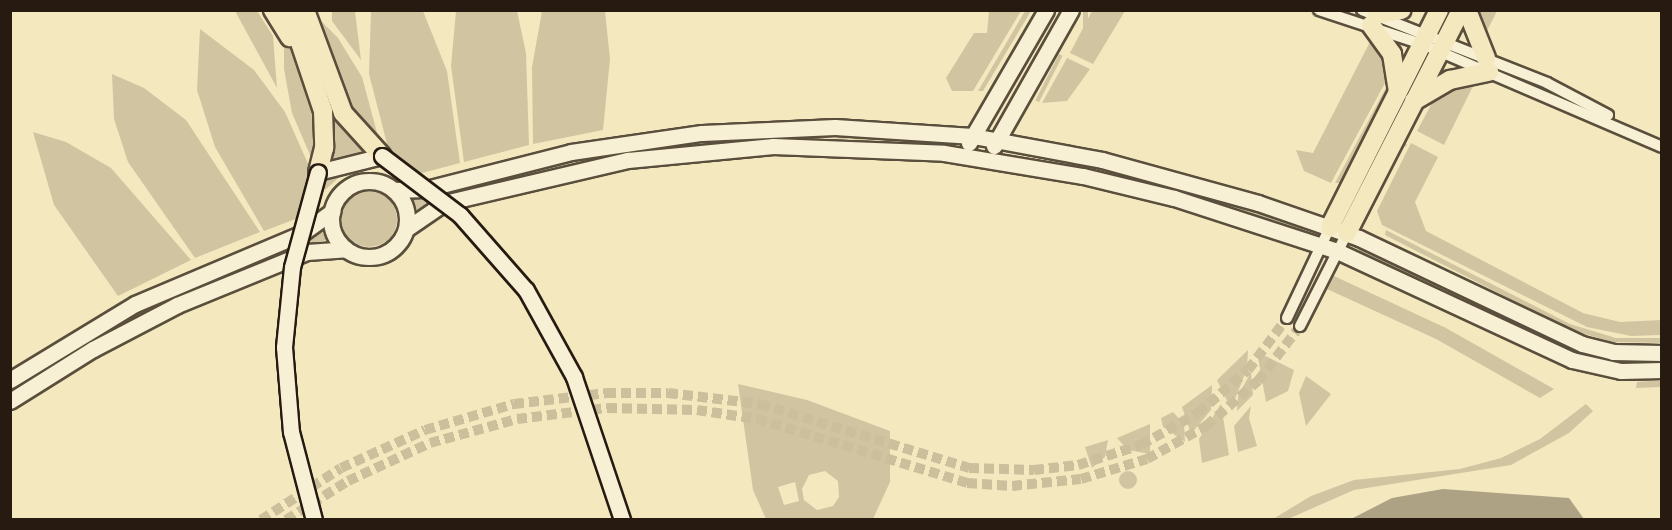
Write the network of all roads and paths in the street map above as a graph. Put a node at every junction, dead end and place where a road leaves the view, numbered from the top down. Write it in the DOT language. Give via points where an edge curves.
graph roads {
  1 [pos="273,10"];
  2 [pos="289,10"];
  3 [pos="305,10"];
  4 [pos="317,10"];
  5 [pos="1046,10"];
  6 [pos="1071,10"];
  7 [pos="1319,10"];
  8 [pos="1402,10"];
  9 [pos="1439,10"];
  10 [pos="1461,10"];
  11 [pos="1467,10"];
  12 [pos="1370,17"];
  13 [pos="1425,38"];
  14 [pos="1442,46"];
  15 [pos="313,59"];
  16 [pos="1488,65"];
  17 [pos="1405,97"];
  18 [pos="973,136"];
  19 [pos="999,140"];
  20 [pos="1662,147"];
  21 [pos="961,155"];
  22 [pos="382,156"];
  23 [pos="986,159"];
  24 [pos="318,172"];
  25 [pos="394,190"];
  26 [pos="333,211"];
  27 [pos="1330,227"];
  28 [pos="406,229"];
  29 [pos="1347,233"];
  30 [pos="1322,246"];
  31 [pos="346,249"];
  32 [pos="1337,251"];
  33 [pos="1287,318"];
  34 [pos="1300,326"];
  35 [pos="1662,353"];
  36 [pos="1662,370"];
  37 [pos="10,380"];
  38 [pos="10,401"];
  39 [pos="314,519"];
  40 [pos="622,519"];
  1 -- 15 [label="main road"];
  2 -- 15 [label="main road"];
  3 -- 15 [label="main road"];
  4 -- 15 [label="main road"];
  5 -- 18 [label="street"];
  6 -- 19 [label="street"];
  7 -- 12 [label="street"];
  8 -- 12 [label="main road"];
  9 -- 13 [label="main road"];
  10 -- 14 [label="main road"];
  11 -- 16 [label="main road"];
  12 -- 13 [label="street"];
  12 -- 17 [label="main road" via="1392,54"];
  13 -- 14 [label="street"];
  13 -- 17 [label="main road"];
  14 -- 16 [label="street"];
  14 -- 17 [label="main road"];
  15 -- 22 [label="main road" via="343,113"];
  15 -- 24 [label="main road" via="325,123"];
  16 -- 17 [label="main road"];
  16 -- 20 [label="street" via="1562,90"];
  17 -- 27 [label="main road"];
  17 -- 29 [label="main road"];
  18 -- 19 [label="street"];
  18 -- 21 [label="street"];
  18 -- 25 [label="street" via="835,127 702,133 571,152 426,189"];
  19 -- 23 [label="street"];
  19 -- 27 [label="street" via="1147,171"];
  21 -- 23 [label="street"];
  21 -- 28 [label="street" via="773,146 627,160 444,203"];
  22 -- 24 [label="street"];
  22 -- 40 [label="street, bridge" via="460,215 526,290 574,377"];
  23 -- 30 [label="street" via="1128,186"];
  24 -- 39 [label="street, bridge" via="294,257 284,347 291,432"];
  25 -- 26 [label="street" via="380,183 357,183 339,197"];
  25 -- 28 [label="street" via="406,208"];
  26 -- 31 [label="street" via="334,232"];
  26 -- 37 [label="street" via="301,234 135,304"];
  27 -- 29 [label="street"];
  27 -- 30 [label="street"];
  28 -- 31 [label="street" via="383,254 364,256"];
  29 -- 32 [label="street"];
  29 -- 35 [label="street" via="1582,344 1613,352"];
  30 -- 32 [label="street"];
  30 -- 33 [label="street"];
  31 -- 38 [label="street" via="307,252 177,305 93,349"];
  32 -- 34 [label="street"];
  32 -- 36 [label="street" via="1572,360 1621,371"];
}
